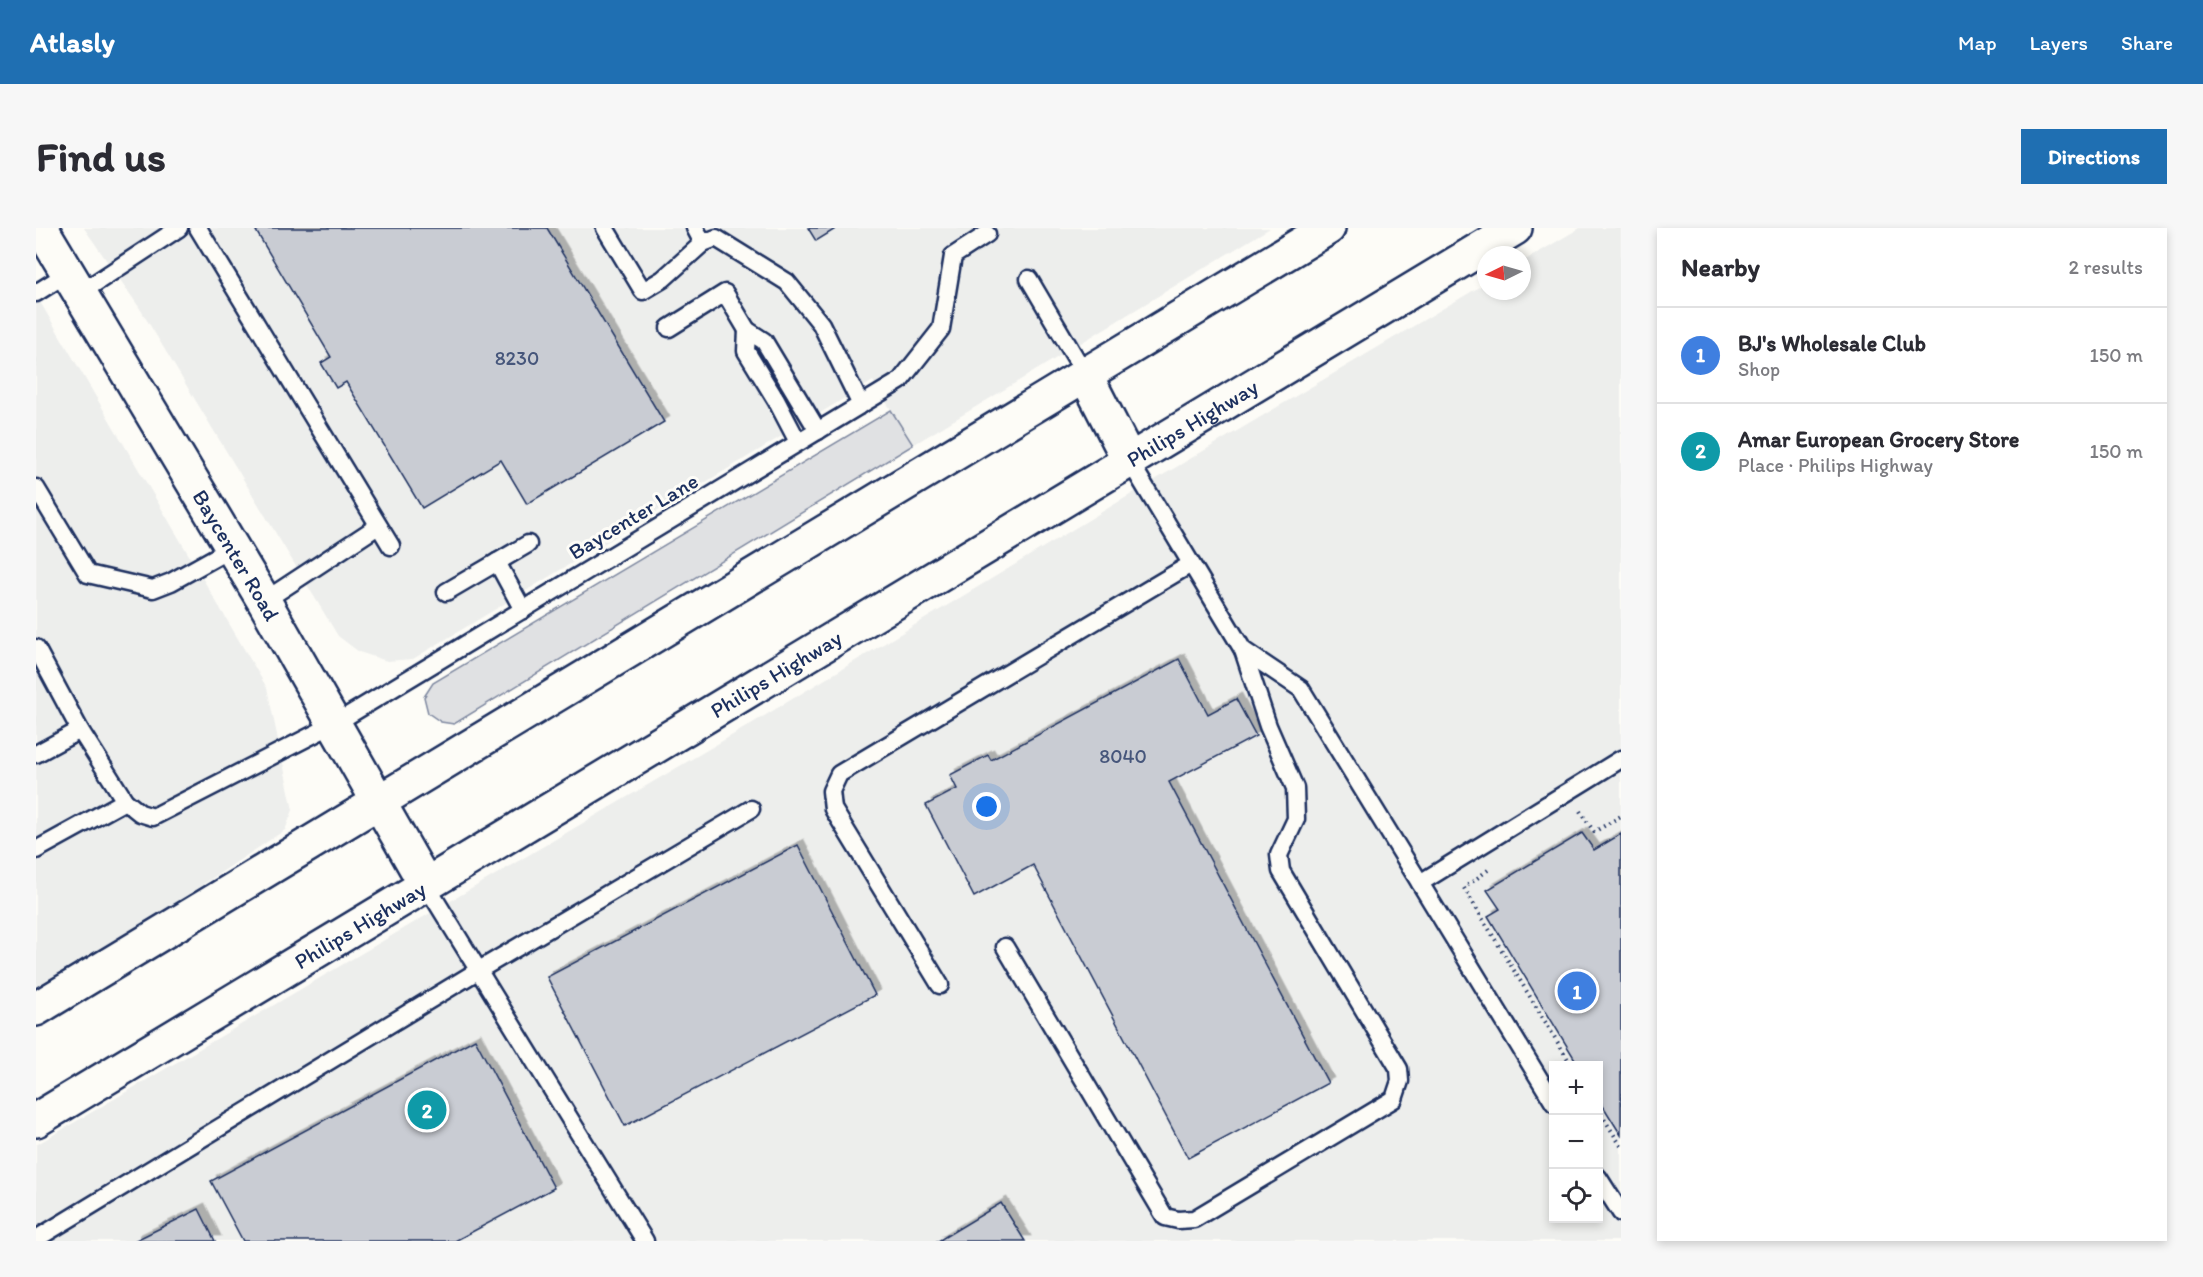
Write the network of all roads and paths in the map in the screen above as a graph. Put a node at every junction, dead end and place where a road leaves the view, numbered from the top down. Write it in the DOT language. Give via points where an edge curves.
graph roads {
  1 [pos="41,228"];
  2 [pos="179,228"];
  3 [pos="198,228"];
  4 [pos="605,228"];
  5 [pos="695,228"];
  6 [pos="1328,228"];
  7 [pos="1515,228"];
  8 [pos="160,233"];
  9 [pos="987,234"];
  10 [pos="704,243"];
  11 [pos="1029,279"];
  12 [pos="74,283"];
  13 [pos="36,293"];
  14 [pos="669,328"];
  15 [pos="747,330"];
  16 [pos="1085,375"];
  17 [pos="861,405"];
  18 [pos="818,431"];
  19 [pos="798,442"];
  20 [pos="1129,460"];
  21 [pos="36,488"];
  22 [pos="378,526"];
  23 [pos="528,544"];
  24 [pos="390,546"];
  25 [pos="232,548"];
  26 [pos="497,562"];
  27 [pos="1191,564"];
  28 [pos="446,592"];
  29 [pos="264,601"];
  30 [pos="523,609"];
  31 [pos="36,648"];
  32 [pos="1243,650"];
  33 [pos="334,724"];
  34 [pos="80,730"];
  35 [pos="36,754"];
  36 [pos="1621,759"];
  37 [pos="125,801"];
  38 [pos="378,801"];
  39 [pos="751,809"];
  40 [pos="1571,812"];
  41 [pos="1621,816"];
  42 [pos="36,850"];
  43 [pos="1491,868"];
  44 [pos="1420,883"];
  45 [pos="426,885"];
  46 [pos="1005,947"];
  47 [pos="479,970"];
  48 [pos="940,985"];
  49 [pos="36,1010"];
  50 [pos="1570,1061"];
  51 [pos="1549,1095"];
  52 [pos="1603,1115"];
  53 [pos="36,1120"];
  54 [pos="1621,1146"];
  55 [pos="1603,1184"];
  56 [pos="1621,1213"];
  57 [pos="36,1239"];
  58 [pos="645,1241"];
  1 -- 12 [label="main road, Baycenter Road"];
  2 -- 8 [label="lane"];
  3 -- 22 [label="lane"];
  4 -- 10 [label="lane" via="643,291"];
  5 -- 10 [label="lane"];
  6 -- 16 [label="main road"];
  7 -- 20 [label="main road, Philips Highway"];
  8 -- 12 [label="lane"];
  9 -- 17 [label="lane, Baycenter Lane" via="953,256 941,329 900,381"];
  10 -- 17 [label="lane" via="716,238 788,282 821,324"];
  11 -- 16 [label="lane"];
  12 -- 13 [label="lane"];
  12 -- 25 [label="main road, Baycenter Road"];
  14 -- 15 [label="lane" via="725,293"];
  15 -- 18 [label="lane" via="764,341"];
  15 -- 19 [label="lane" via="746,351"];
  16 -- 20 [label="main road"];
  16 -- 38 [label="main road"];
  17 -- 18 [label="lane, Baycenter Lane"];
  18 -- 19 [label="lane, Baycenter Lane"];
  19 -- 30 [label="lane, Baycenter Lane"];
  20 -- 27 [label="lane"];
  20 -- 45 [label="main road, Philips Highway"];
  21 -- 25 [label="lane" via="88,574 153,589"];
  22 -- 24 [label="lane"];
  22 -- 29 [label="lane"];
  23 -- 26 [label="lane"];
  25 -- 29 [label="main road, Baycenter Road"];
  26 -- 28 [label="lane"];
  26 -- 30 [label="lane"];
  27 -- 32 [label="lane"];
  27 -- 48 [label="lane" via="839,774 831,791 833,809"];
  29 -- 33 [label="main road, Baycenter Road"];
  30 -- 33 [label="lane, Baycenter Lane"];
  31 -- 34 [label="lane"];
  32 -- 44 [label="lane" via="1301,689"];
  32 -- 46 [label="lane" via="1268,726 1295,788 1296,819 1280,855 1281,871 1399,1069 1394,1099 1194,1219 1165,1217"];
  33 -- 37 [label="lane, Baycenter Lane" via="153,817"];
  33 -- 38 [label="main road, Baycenter Road"];
  34 -- 35 [label="lane"];
  34 -- 37 [label="lane"];
  36 -- 44 [label="lane"];
  37 -- 42 [label="lane"];
  38 -- 45 [label="main road, Baycenter Road"];
  38 -- 49 [label="main road"];
  39 -- 47 [label="lane"];
  40 -- 41 [label="path" via="1579,810 1594,832"];
  43 -- 50 [label="path" via="1464,888"];
  44 -- 51 [label="lane"];
  45 -- 47 [label="lane"];
  45 -- 53 [label="main road, Philips Highway"];
  47 -- 57 [label="lane"];
  47 -- 58 [label="lane"];
  52 -- 54 [label="path"];
  55 -- 56 [label="lane"];
}
